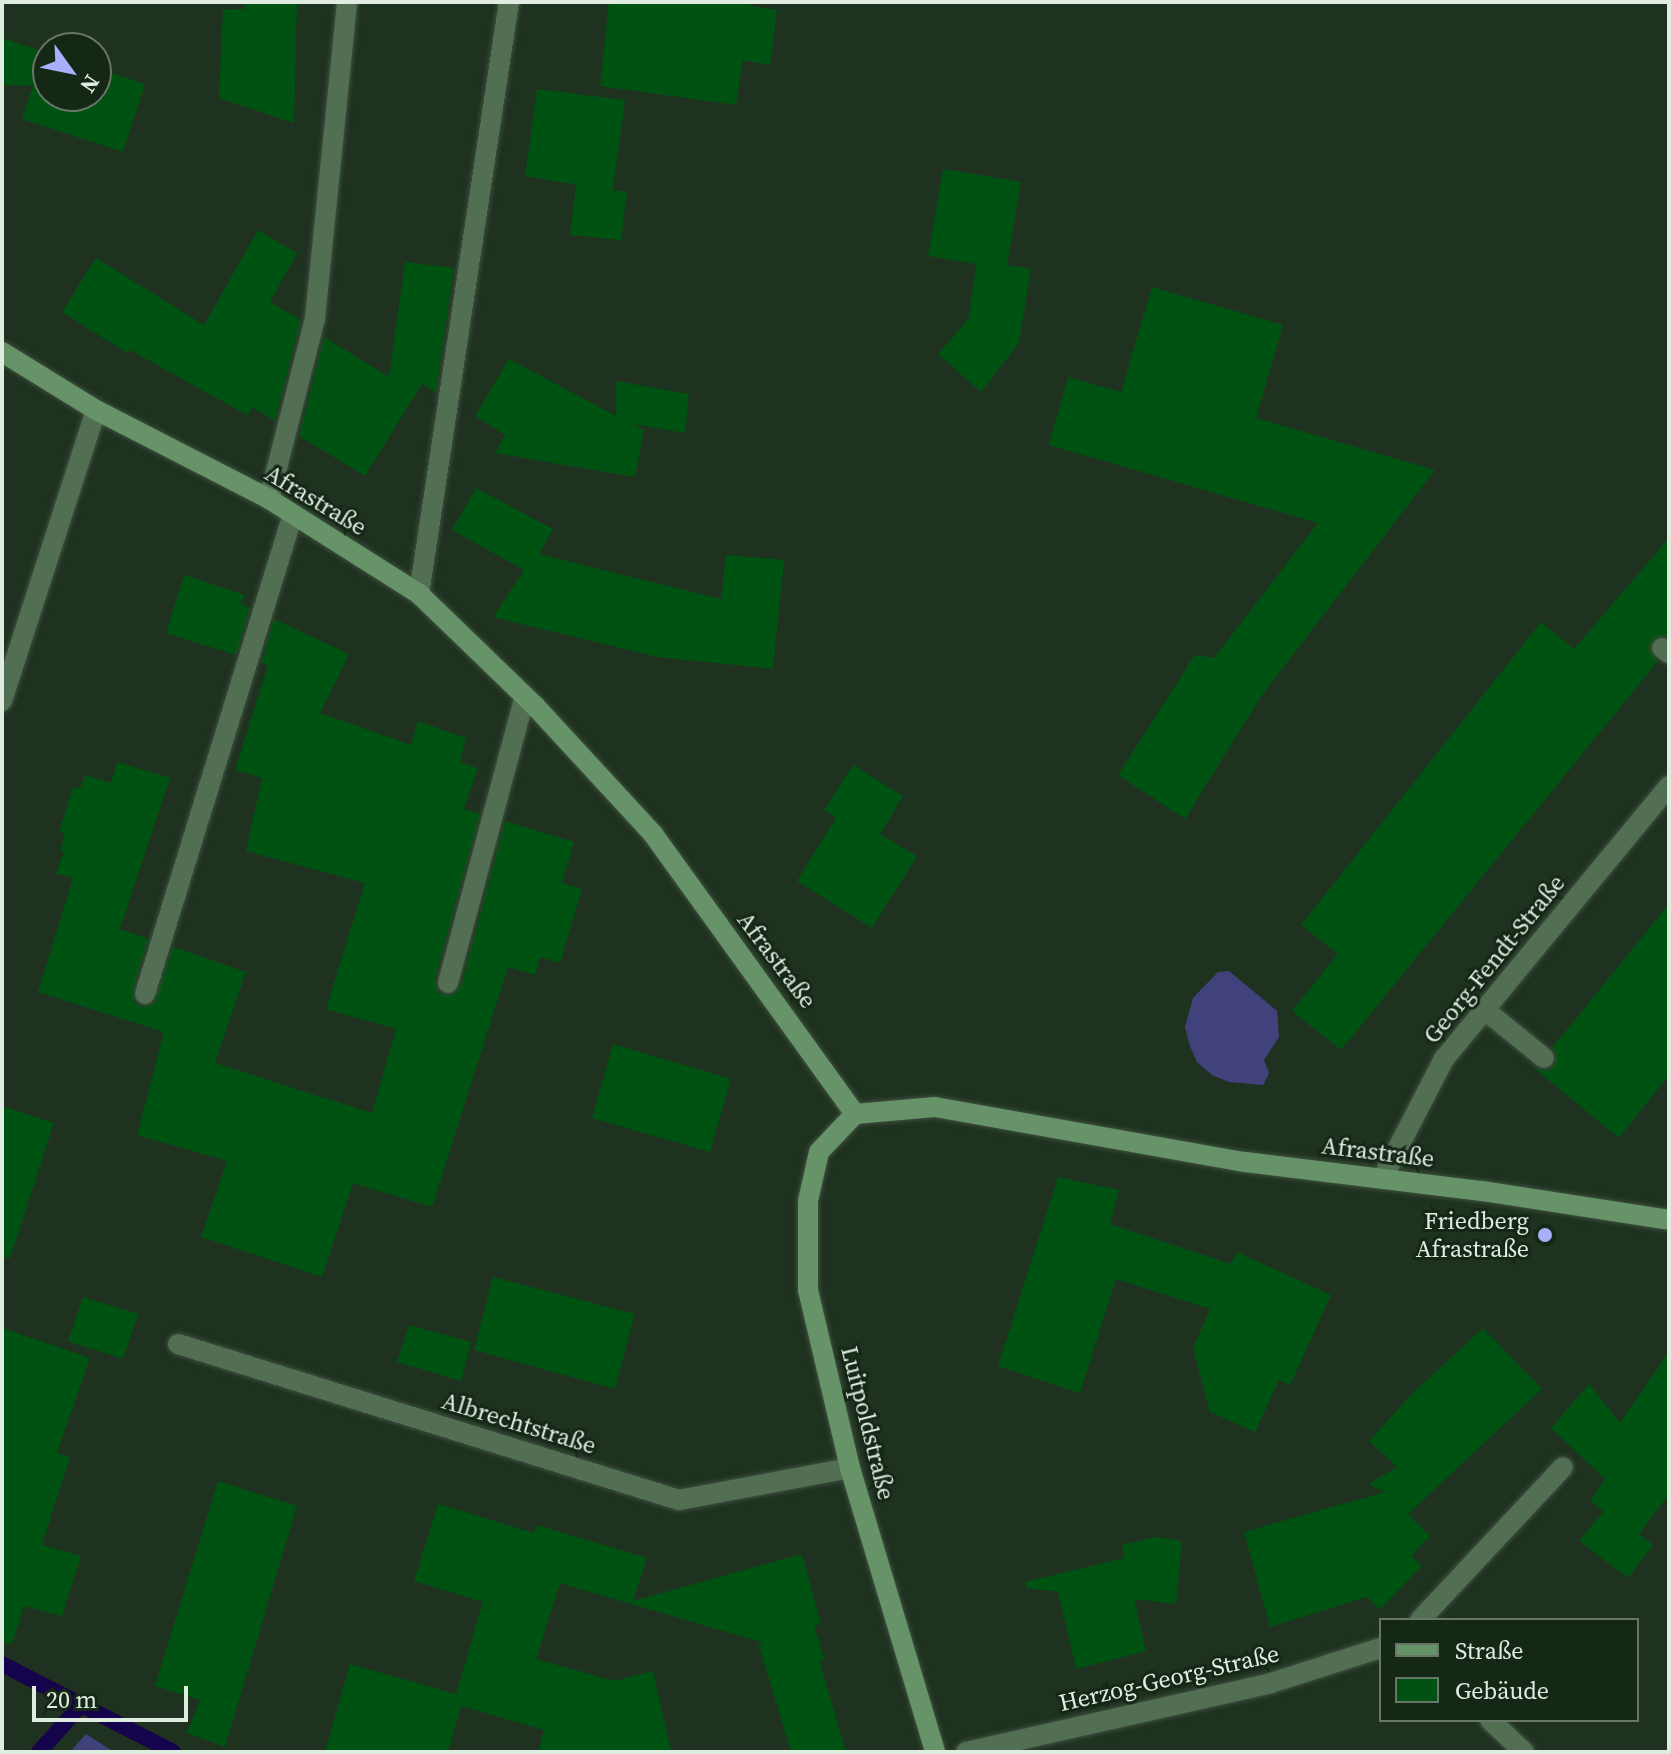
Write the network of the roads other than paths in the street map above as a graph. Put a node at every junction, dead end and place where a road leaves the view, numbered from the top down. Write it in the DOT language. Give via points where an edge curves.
graph roads {
  1 [pos="347,2"];
  2 [pos="509,2"];
  3 [pos="2,352"];
  4 [pos="96,410"];
  5 [pos="269,499"];
  6 [pos="293,514"];
  7 [pos="419,594"];
  8 [pos="525,696"];
  9 [pos="2,701"];
  10 [pos="1669,786"];
  11 [pos="448,983"];
  12 [pos="145,994"];
  13 [pos="1485,1010"];
  14 [pos="1544,1058"];
  15 [pos="855,1114"];
  16 [pos="1382,1179"];
  17 [pos="1669,1220"];
  18 [pos="178,1344"];
  19 [pos="1563,1467"];
  20 [pos="850,1468"];
  21 [pos="1422,1618"];
  22 [pos="1379,1649"];
  23 [pos="1492,1722"];
  24 [pos="935,1752"];
  25 [pos="966,1752"];
  26 [pos="1524,1752"];
  1 -- 5 [label="street" via="315,318"];
  2 -- 7 [label="street"];
  3 -- 4 [label="street, Afrastraße"];
  4 -- 5 [label="street, Afrastraße"];
  4 -- 9 [label="street"];
  5 -- 6 [label="street, Afrastraße"];
  6 -- 7 [label="street, Afrastraße"];
  6 -- 12 [label="street"];
  7 -- 8 [label="street, Afrastraße"];
  8 -- 11 [label="street"];
  8 -- 15 [label="street, Afrastraße" via="653,834"];
  10 -- 13 [label="street, Georg-Fendt-Straße"];
  13 -- 14 [label="street"];
  13 -- 16 [label="street, Georg-Fendt-Straße" via="1444,1059"];
  15 -- 16 [label="street, Afrastraße" via="935,1107 1245,1162"];
  15 -- 20 [label="street, Luitpoldstraße" via="819,1152 808,1201 808,1290"];
  16 -- 17 [label="street, Afrastraße"];
  18 -- 20 [label="street, Albrechtstraße" via="679,1500"];
  19 -- 21 [label="street"];
  20 -- 24 [label="street, Luitpoldstraße"];
  22 -- 25 [label="street, Herzog-Georg-Straße" via="1271,1683"];
  23 -- 26 [label="street"];
}
